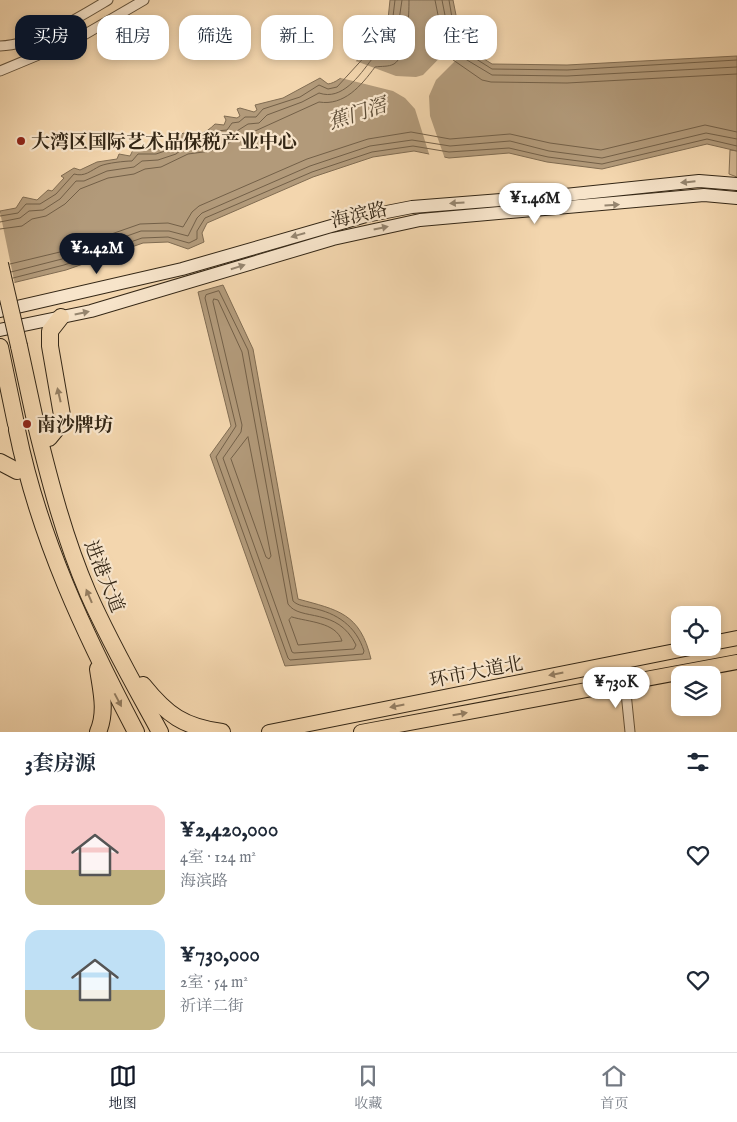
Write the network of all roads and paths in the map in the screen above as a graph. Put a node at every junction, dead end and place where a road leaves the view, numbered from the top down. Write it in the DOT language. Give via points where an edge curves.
graph roads {
  1 [pos="108,0"];
  2 [pos="144,0"];
  3 [pos="0,46"];
  4 [pos="0,71"];
  5 [pos="737,184"];
  6 [pos="737,200"];
  7 [pos="0,264"];
  8 [pos="0,311"];
  9 [pos="61,317"];
  10 [pos="0,330"];
  11 [pos="1,350"];
  12 [pos="42,425"];
  13 [pos="13,427"];
  14 [pos="0,462"];
  15 [pos="17,471"];
  16 [pos="54,560"];
  17 [pos="79,619"];
  18 [pos="100,621"];
  19 [pos="737,638"];
  20 [pos="721,641"];
  21 [pos="116,651"];
  22 [pos="671,652"];
  23 [pos="97,659"];
  24 [pos="737,662"];
  25 [pos="626,683"];
  26 [pos="98,732"];
  27 [pos="136,732"];
  28 [pos="160,732"];
  29 [pos="222,732"];
  30 [pos="269,732"];
  31 [pos="361,732"];
  32 [pos="630,732"];
  1 -- 3 [label="street" via="37,37"];
  2 -- 4 [label="street" via="77,39"];
  5 -- 6 [label="street"];
  5 -- 8 [label="street, 海滨路, one-way" via="699,181 412,206 366,216 201,264"];
  9 -- 6 [label="street, 海滨路, one-way" via="333,238 420,220 704,195"];
  7 -- 12 [label="highway, 进港大道, bridge" via="22,366 39,398"];
  9 -- 10 [label="street, 海滨路"];
  12 -- 9 [label="highway, one-way" via="63,421 50,346 50,331"];
  11 -- 13 [label="highway" via="6,372 3,397"];
  18 -- 12 [label="highway, 进港大道, one-way" via="74,558 72,528"];
  13 -- 15 [label="highway"];
  13 -- 16 [label="highway"];
  14 -- 15 [label="highway"];
  15 -- 16 [label="highway" via="35,522"];
  16 -- 17 [label="highway"];
  17 -- 18 [label="highway" via="88,625"];
  17 -- 23 [label="highway"];
  18 -- 21 [label="highway, 进港大道"];
  19 -- 20 [label="main road"];
  21 -- 28 [label="highway, 进港大道"];
  21 -- 29 [label="highway" via="169,714 184,723"];
  22 -- 30 [label="main road, 环市大道北, one-way"];
  23 -- 26 [label="highway" via="103,711 103,722"];
  23 -- 27 [label="highway, one-way"];
  24 -- 25 [label="main road, 环市大道北"];
  31 -- 25 [label="main road, 环市大道北, one-way"];
  25 -- 32 [label="street"];
}
